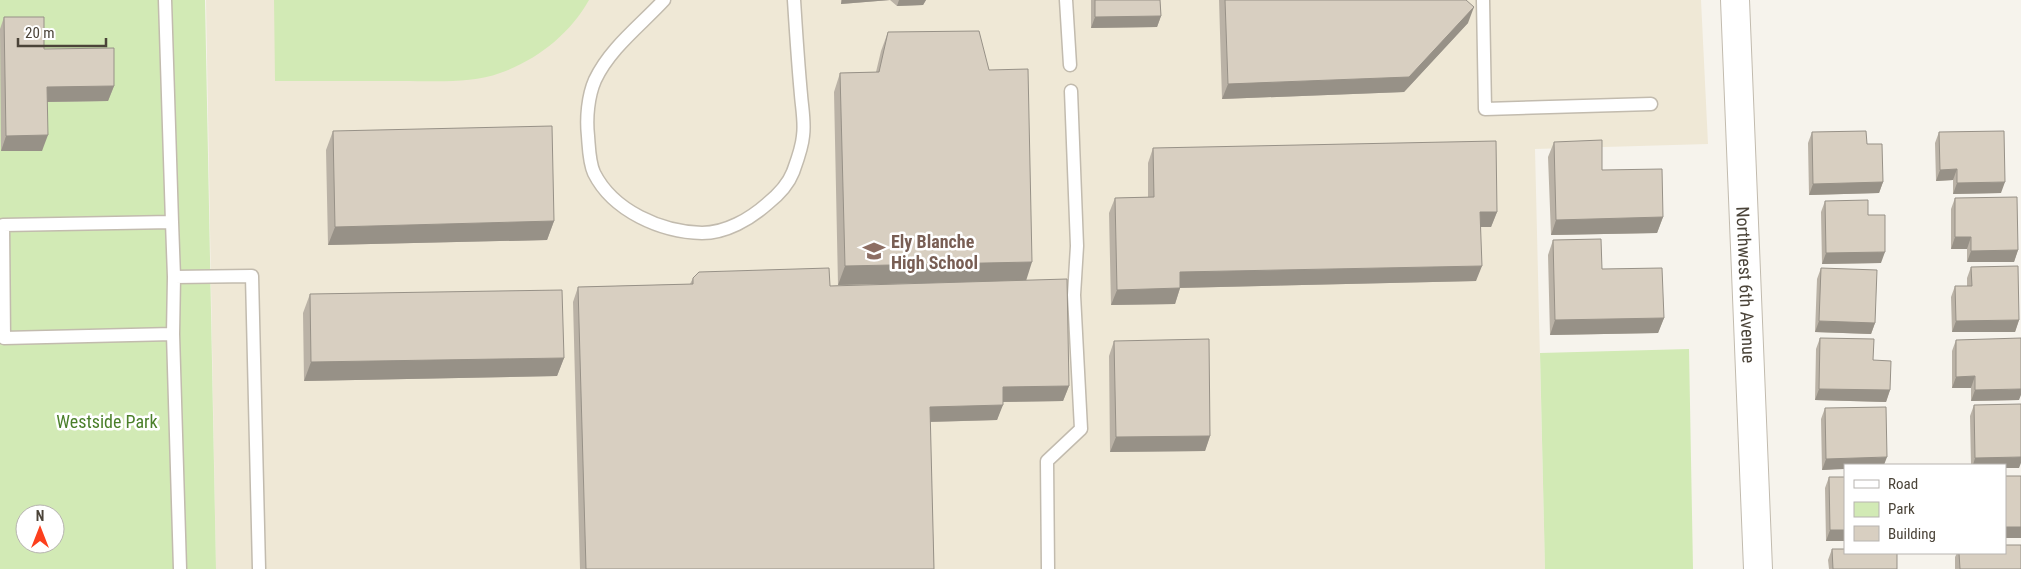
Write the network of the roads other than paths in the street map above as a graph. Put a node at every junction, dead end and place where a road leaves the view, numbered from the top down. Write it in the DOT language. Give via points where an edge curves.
graph roads {
  1 [pos="164,0"];
  2 [pos="664,0"];
  3 [pos="794,0"];
  4 [pos="1066,0"];
  5 [pos="1483,0"];
  6 [pos="1735,0"];
  7 [pos="1070,65"];
  8 [pos="1070,91"];
  9 [pos="1651,104"];
  10 [pos="172,222"];
  11 [pos="174,278"];
  12 [pos="173,334"];
  13 [pos="180,569"];
  14 [pos="259,569"];
  15 [pos="1048,569"];
  16 [pos="1758,569"];
  1 -- 10 [label="lane"];
  2 -- 3 [label="lane" via="614,52 595,80 590,94 587,128 590,160 594,172 610,194 636,215 669,228 703,233 733,225 756,214 781,192 792,175 804,135"];
  4 -- 7 [label="lane"];
  5 -- 9 [label="lane" via="1485,110"];
  6 -- 16 [label="street, Northwest 6th Avenue"];
  8 -- 15 [label="lane" via="1077,246 1074,295 1081,429 1047,461"];
  10 -- 11 [label="lane"];
  10 -- 12 [label="lane" via="3,225 4,338"];
  11 -- 12 [label="lane"];
  11 -- 14 [label="lane" via="252,276"];
  12 -- 13 [label="lane"];
}
